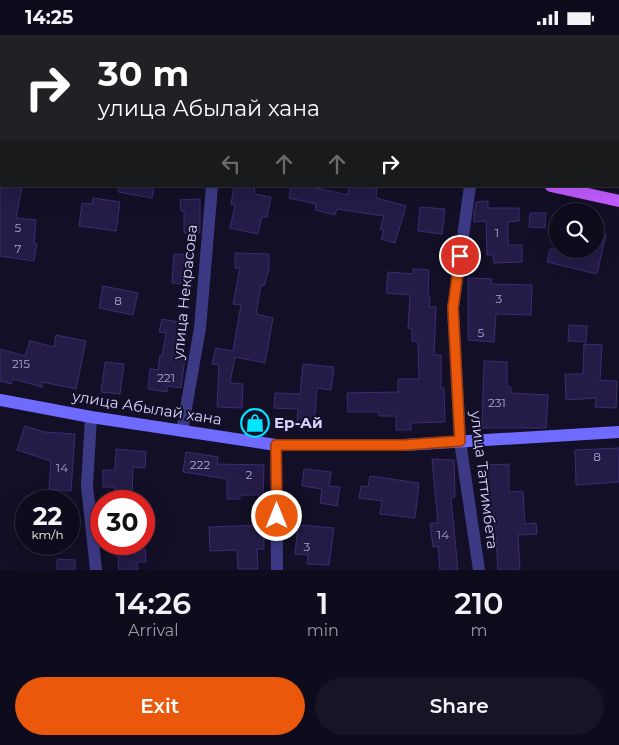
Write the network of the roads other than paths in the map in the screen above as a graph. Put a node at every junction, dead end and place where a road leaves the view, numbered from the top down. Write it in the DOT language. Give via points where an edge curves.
graph roads {
  1 [pos="212,187"];
  2 [pos="470,187"];
  3 [pos="556,187"];
  4 [pos="619,201"];
  5 [pos="0,400"];
  6 [pos="91,417"];
  7 [pos="182,431"];
  8 [pos="619,431"];
  9 [pos="460,441"];
  10 [pos="276,445"];
  11 [pos="96,570"];
  12 [pos="277,570"];
  13 [pos="480,570"];
  1 -- 7 [label="street, улица Некрасова" via="200,328"];
  2 -- 9 [label="street, улица Таттимбета" via="453,308"];
  3 -- 4 [label="main road"];
  5 -- 6 [label="street, улица Абылай хана"];
  6 -- 7 [label="street, улица Абылай хана"];
  6 -- 11 [label="street" via="87,487"];
  7 -- 10 [label="street, улица Абылай хана"];
  8 -- 9 [label="street, улица Абылай хана"];
  9 -- 10 [label="street, улица Абылай хана" via="404,445"];
  9 -- 13 [label="street, улица Таттимбета"];
  10 -- 12 [label="street"];
}
